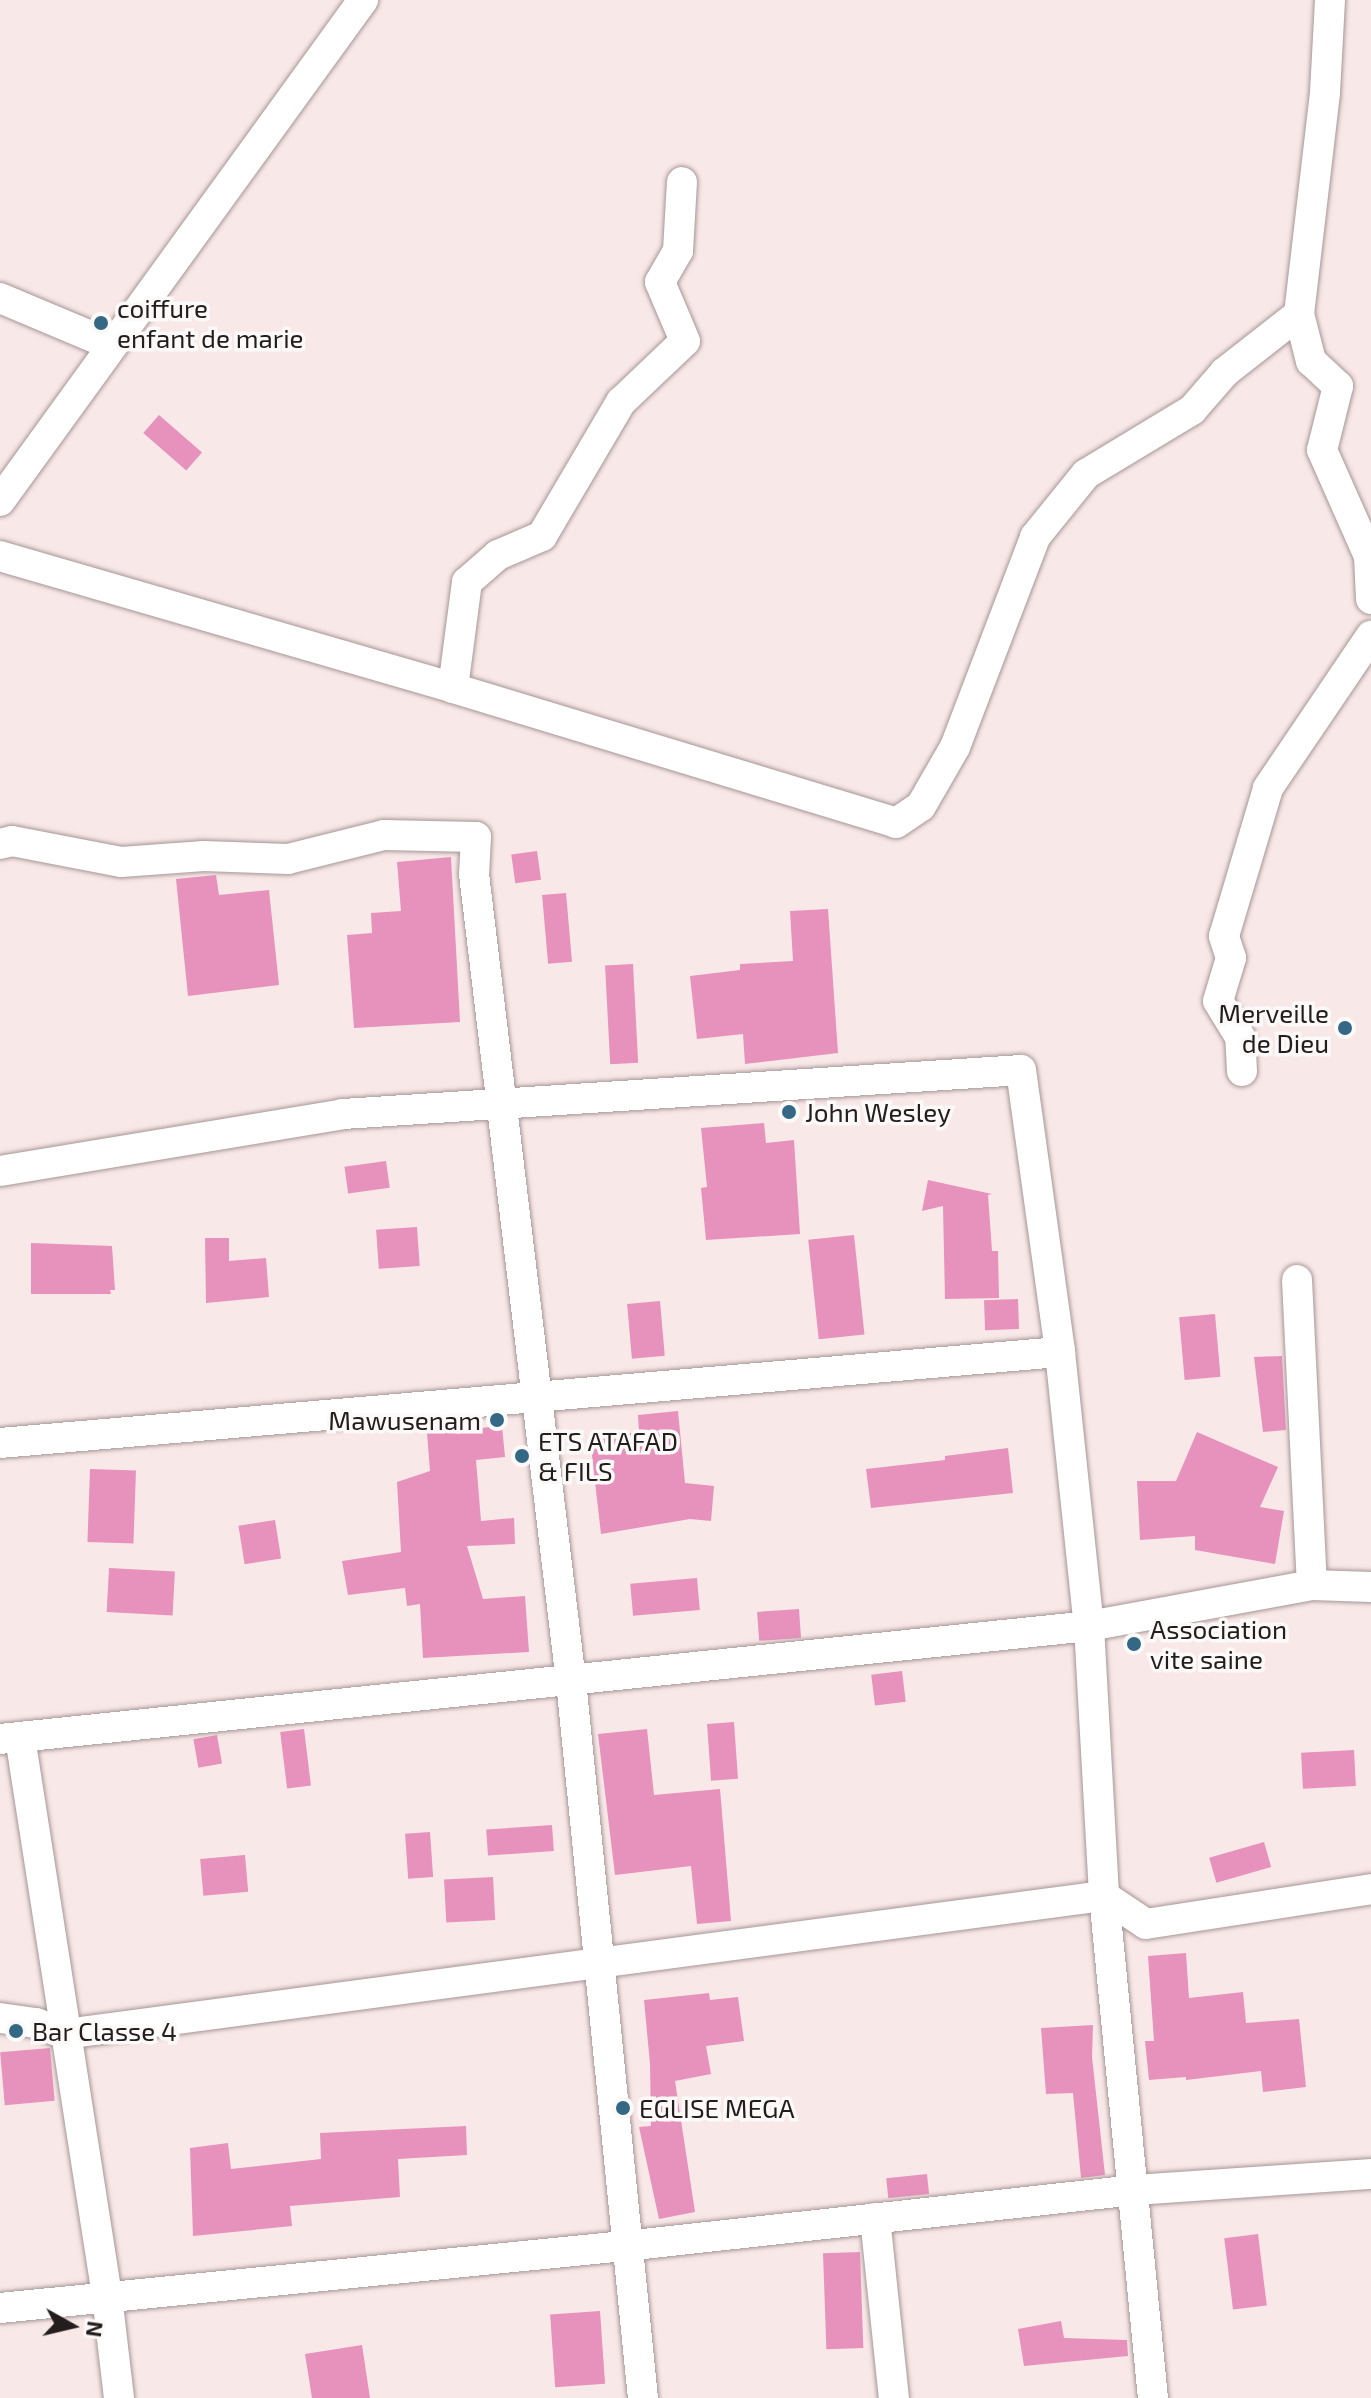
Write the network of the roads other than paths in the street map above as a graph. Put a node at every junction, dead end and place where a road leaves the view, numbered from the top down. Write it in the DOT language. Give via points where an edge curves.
graph roads {
  1 [pos="363,0"];
  2 [pos="1330,0"];
  3 [pos="682,182"];
  4 [pos="0,298"];
  5 [pos="1299,314"];
  6 [pos="112,345"];
  7 [pos="0,501"];
  8 [pos="0,556"];
  9 [pos="1371,599"];
  10 [pos="1371,636"];
  11 [pos="453,688"];
  12 [pos="0,844"];
  13 [pos="1242,1071"];
  14 [pos="502,1104"];
  15 [pos="0,1171"];
  16 [pos="1297,1280"];
  17 [pos="1060,1352"];
  18 [pos="537,1395"];
  19 [pos="0,1443"];
  20 [pos="1312,1585"];
  21 [pos="1371,1587"];
  22 [pos="1089,1626"];
  23 [pos="571,1681"];
  24 [pos="10,1738"];
  25 [pos="1371,1889"];
  26 [pos="1104,1896"];
  27 [pos="598,1963"];
  28 [pos="0,2018"];
  29 [pos="65,2034"];
  30 [pos="1371,2174"];
  31 [pos="1135,2190"];
  32 [pos="875,2218"];
  33 [pos="625,2246"];
  34 [pos="107,2296"];
  35 [pos="0,2308"];
  36 [pos="119,2398"];
  37 [pos="643,2398"];
  38 [pos="894,2398"];
  39 [pos="1153,2398"];
  1 -- 6 [label="street"];
  2 -- 5 [label="street" via="1325,93"];
  3 -- 11 [label="street" via="678,251 660,282 685,341 621,402 542,536 498,555 467,582"];
  4 -- 6 [label="street"];
  5 -- 9 [label="street" via="1311,361 1338,386 1322,450 1369,556"];
  5 -- 11 [label="street" via="1225,372 1192,410 1086,474 1035,537 955,747 921,806 896,823"];
  6 -- 7 [label="street"];
  8 -- 11 [label="street"];
  10 -- 13 [label="street" via="1268,788 1224,936 1231,958 1218,1001 1240,1037"];
  12 -- 14 [label="street" via="12,841 121,862 204,856 288,859 384,835 476,837 474,874"];
  14 -- 15 [label="street" via="343,1114"];
  14 -- 17 [label="street" via="1021,1070"];
  14 -- 18 [label="street"];
  16 -- 20 [label="street"];
  17 -- 18 [label="street"];
  17 -- 22 [label="street"];
  18 -- 19 [label="street"];
  18 -- 23 [label="street"];
  20 -- 21 [label="street"];
  20 -- 22 [label="street"];
  22 -- 23 [label="street"];
  22 -- 26 [label="street"];
  23 -- 24 [label="street"];
  23 -- 27 [label="street"];
  24 -- 29 [label="street"];
  25 -- 26 [label="street" via="1146,1924"];
  26 -- 27 [label="street"];
  26 -- 31 [label="street"];
  27 -- 29 [label="street"];
  27 -- 33 [label="street"];
  28 -- 29 [label="street"];
  29 -- 34 [label="street"];
  30 -- 31 [label="street"];
  31 -- 32 [label="street"];
  31 -- 39 [label="street"];
  32 -- 33 [label="street"];
  32 -- 38 [label="street"];
  33 -- 34 [label="street"];
  33 -- 37 [label="street"];
  34 -- 35 [label="street"];
  34 -- 36 [label="street"];
}
